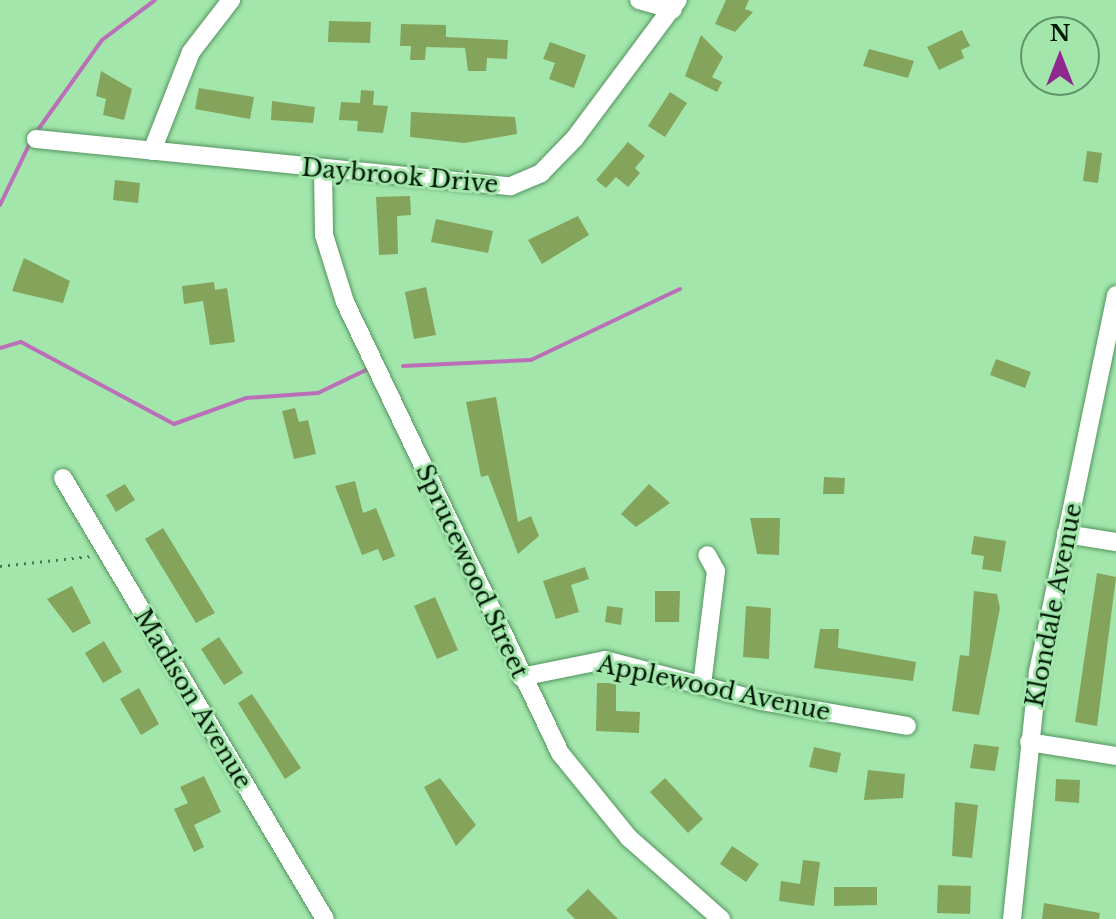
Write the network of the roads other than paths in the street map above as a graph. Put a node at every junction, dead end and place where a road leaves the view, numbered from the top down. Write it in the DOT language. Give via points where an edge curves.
graph roads {
  1 [pos="231,0"];
  2 [pos="639,0"];
  3 [pos="675,5"];
  4 [pos="36,139"];
  5 [pos="152,151"];
  6 [pos="323,169"];
  7 [pos="1116,295"];
  8 [pos="1113,321"];
  9 [pos="63,478"];
  10 [pos="1066,534"];
  11 [pos="1116,542"];
  12 [pos="707,555"];
  13 [pos="521,677"];
  14 [pos="702,685"];
  15 [pos="907,726"];
  16 [pos="1029,742"];
  17 [pos="1116,756"];
  18 [pos="325,919"];
  19 [pos="721,919"];
  20 [pos="1012,919"];
  1 -- 5 [label="street" via="191,52"];
  2 -- 3 [label="street"];
  3 -- 6 [label="street, Daybrook Drive" via="619,85 532,180 493,186"];
  4 -- 5 [label="street, Daybrook Drive"];
  5 -- 6 [label="street, Daybrook Drive"];
  6 -- 13 [label="street, Sprucewood Street" via="324,235 345,302"];
  7 -- 8 [label="street, Klondale Avenue"];
  8 -- 10 [label="street, Klondale Avenue"];
  9 -- 18 [label="street, Madison Avenue"];
  10 -- 11 [label="street"];
  10 -- 16 [label="street, Klondale Avenue"];
  12 -- 14 [label="street" via="716,571"];
  13 -- 14 [label="street, Applewood Avenue" via="605,660"];
  13 -- 19 [label="street, Sprucewood Street" via="593,800"];
  14 -- 15 [label="street, Applewood Avenue"];
  16 -- 17 [label="street"];
  16 -- 20 [label="street, Klondale Avenue"];
}
